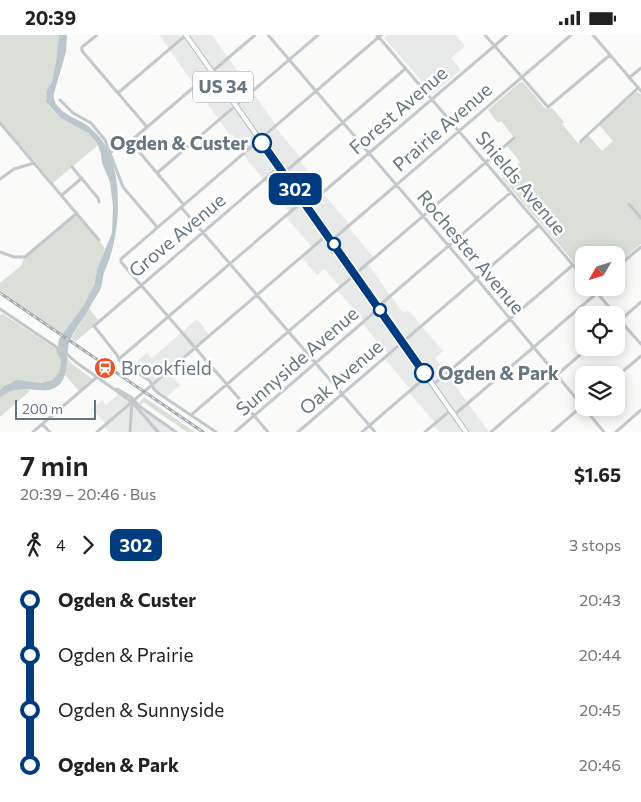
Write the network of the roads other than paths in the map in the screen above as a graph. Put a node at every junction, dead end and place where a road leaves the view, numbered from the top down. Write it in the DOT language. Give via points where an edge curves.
graph roads {
  1 [pos="97,35"];
  2 [pos="186,35"];
  3 [pos="255,35"];
  4 [pos="268,35"];
  5 [pos="318,35"];
  6 [pos="485,35"];
  7 [pos="507,35"];
  8 [pos="571,35"];
  9 [pos="593,35"];
  10 [pos="379,36"];
  11 [pos="495,46"];
  12 [pos="610,55"];
  13 [pos="289,59"];
  14 [pos="641,68"];
  15 [pos="405,69"];
  16 [pos="212,72"];
  17 [pos="522,77"];
  18 [pos="629,77"];
  19 [pos="640,90"];
  20 [pos="316,91"];
  21 [pos="118,93"];
  22 [pos="432,99"];
  23 [pos="60,100"];
  24 [pos="235,105"];
  25 [pos="342,122"];
  26 [pos="0,123"];
  27 [pos="147,127"];
  28 [pos="459,131"];
  29 [pos="514,138"];
  30 [pos="259,139"];
  31 [pos="130,141"];
  32 [pos="580,141"];
  33 [pos="111,152"];
  34 [pos="369,153"];
  35 [pos="486,162"];
  36 [pos="34,163"];
  37 [pos="72,167"];
  38 [pos="279,167"];
  39 [pos="157,173"];
  40 [pos="284,173"];
  41 [pos="0,179"];
  42 [pos="82,179"];
  43 [pos="396,185"];
  44 [pos="511,192"];
  45 [pos="62,195"];
  46 [pos="303,201"];
  47 [pos="99,202"];
  48 [pos="629,204"];
  49 [pos="182,206"];
  50 [pos="307,206"];
  51 [pos="77,213"];
  52 [pos="423,216"];
  53 [pos="641,218"];
  54 [pos="539,225"];
  55 [pos="157,227"];
  56 [pos="203,232"];
  57 [pos="327,235"];
  58 [pos="99,240"];
  59 [pos="331,241"];
  60 [pos="449,246"];
  61 [pos="641,247"];
  62 [pos="0,252"];
  63 [pos="625,260"];
  64 [pos="230,264"];
  65 [pos="573,265"];
  66 [pos="355,275"];
  67 [pos="477,279"];
  68 [pos="140,285"];
  69 [pos="256,295"];
  70 [pos="594,296"];
  71 [pos="600,296"];
  72 [pos="641,302"];
  73 [pos="608,306"];
  74 [pos="378,308"];
  75 [pos="1,311"];
  76 [pos="167,316"];
  77 [pos="625,316"];
  78 [pos="510,319"];
  79 [pos="625,326"];
  80 [pos="288,332"];
  81 [pos="403,342"];
  82 [pos="641,344"];
  83 [pos="194,347"];
  84 [pos="534,347"];
  85 [pos="579,356"];
  86 [pos="641,356"];
  87 [pos="119,359"];
  88 [pos="315,363"];
  89 [pos="625,369"];
  90 [pos="427,376"];
  91 [pos="556,376"];
  92 [pos="97,377"];
  93 [pos="226,384"];
  94 [pos="151,385"];
  95 [pos="433,385"];
  96 [pos="342,394"];
  97 [pos="575,396"];
  98 [pos="133,399"];
  99 [pos="451,410"];
  100 [pos="641,410"];
  101 [pos="575,412"];
  102 [pos="191,415"];
  103 [pos="254,415"];
  104 [pos="454,415"];
  105 [pos="592,416"];
  106 [pos="42,424"];
  107 [pos="369,426"];
  108 [pos="33,432"];
  109 [pos="50,432"];
  110 [pos="97,432"];
  111 [pos="130,432"];
  112 [pos="158,432"];
  113 [pos="176,432"];
  114 [pos="216,432"];
  115 [pos="235,432"];
  116 [pos="268,432"];
  117 [pos="298,432"];
  118 [pos="362,432"];
  119 [pos="375,432"];
  120 [pos="425,432"];
  121 [pos="466,432"];
  122 [pos="491,432"];
  123 [pos="552,432"];
  124 [pos="604,432"];
  125 [pos="616,432"];
  1 -- 21 [label="street" via="82,49"];
  2 -- 16 [label="main road, US 34"];
  2 -- 21 [label="street"];
  3 -- 16 [label="street"];
  4 -- 13 [label="street, Rochester Avenue"];
  5 -- 13 [label="street"];
  6 -- 11 [label="street"];
  7 -- 11 [label="street, Forest Avenue"];
  8 -- 17 [label="street, Prairie Avenue"];
  9 -- 12 [label="street"];
  10 -- 15 [label="street, Shields Avenue"];
  10 -- 20 [label="street"];
  11 -- 17 [label="street"];
  11 -- 22 [label="street, Forest Avenue"];
  12 -- 17 [label="street" via="548,107"];
  12 -- 18 [label="street"];
  13 -- 20 [label="street, Rochester Avenue"];
  13 -- 24 [label="street"];
  14 -- 18 [label="street"];
  15 -- 22 [label="street, Shields Avenue"];
  15 -- 25 [label="street"];
  16 -- 24 [label="main road, US 34"];
  16 -- 27 [label="street"];
  17 -- 28 [label="street, Prairie Avenue"];
  18 -- 19 [label="street"];
  19 -- 32 [label="street"];
  20 -- 25 [label="street, Rochester Avenue"];
  20 -- 30 [label="street"];
  21 -- 27 [label="street"];
  22 -- 28 [label="street, Shields Avenue"];
  22 -- 34 [label="street, Forest Avenue"];
  23 -- 33 [label="street" via="73,113 91,123 106,140"];
  24 -- 30 [label="main road, US 34"];
  24 -- 39 [label="street"];
  25 -- 34 [label="street, Rochester Avenue"];
  25 -- 40 [label="street"];
  26 -- 36 [label="street"];
  27 -- 31 [label="street"];
  28 -- 35 [label="street, Shields Avenue"];
  28 -- 43 [label="street, Prairie Avenue"];
  29 -- 35 [label="street"];
  30 -- 38 [label="main road, US 34"];
  30 -- 49 [label="street"];
  31 -- 33 [label="street"];
  31 -- 39 [label="street"];
  33 -- 55 [label="street" via="123,187"];
  34 -- 43 [label="street, Rochester Avenue"];
  34 -- 50 [label="street, Forest Avenue"];
  35 -- 44 [label="street, Shields Avenue"];
  35 -- 52 [label="street"];
  36 -- 41 [label="street" via="14,169"];
  36 -- 45 [label="street"];
  37 -- 42 [label="street"];
  38 -- 40 [label="main road, US 34"];
  38 -- 56 [label="street, Grove Avenue"];
  39 -- 49 [label="street"];
  40 -- 46 [label="main road, US 34"];
  42 -- 45 [label="street"];
  42 -- 47 [label="street"];
  43 -- 52 [label="street, Rochester Avenue"];
  43 -- 59 [label="street, Prairie Avenue"];
  44 -- 54 [label="street, Shields Avenue"];
  44 -- 60 [label="street, Sunnyside Avenue"];
  45 -- 51 [label="street"];
  46 -- 50 [label="main road, US 34"];
  46 -- 64 [label="street"];
  48 -- 53 [label="street"];
  49 -- 55 [label="street"];
  49 -- 56 [label="street"];
  50 -- 57 [label="main road, US 34"];
  51 -- 58 [label="street"];
  51 -- 62 [label="street" via="25,257"];
  52 -- 60 [label="street, Rochester Avenue"];
  52 -- 66 [label="street"];
  54 -- 65 [label="street, Shields Avenue"];
  54 -- 67 [label="street, Oak Avenue"];
  55 -- 68 [label="street" via="121,259"];
  56 -- 64 [label="street"];
  56 -- 68 [label="street, Grove Avenue"];
  57 -- 59 [label="main road, US 34"];
  57 -- 69 [label="street"];
  59 -- 66 [label="main road, US 34"];
  60 -- 67 [label="street, Rochester Avenue"];
  60 -- 74 [label="street, Sunnyside Avenue"];
  61 -- 63 [label="street"];
  64 -- 69 [label="street"];
  64 -- 76 [label="street"];
  65 -- 78 [label="street"];
  66 -- 74 [label="main road, US 34"];
  66 -- 80 [label="street"];
  67 -- 78 [label="street, Rochester Avenue"];
  67 -- 81 [label="street, Oak Avenue"];
  68 -- 76 [label="street"];
  68 -- 87 [label="street, Grove Avenue" via="94,326"];
  69 -- 80 [label="street"];
  69 -- 83 [label="street"];
  70 -- 84 [label="street"];
  71 -- 73 [label="street"];
  72 -- 77 [label="street"];
  74 -- 81 [label="main road, US 34"];
  74 -- 88 [label="street, Sunnyside Avenue"];
  75 -- 92 [label="street"];
  76 -- 83 [label="street"];
  76 -- 87 [label="street"];
  78 -- 84 [label="street, Rochester Avenue"];
  78 -- 95 [label="street"];
  79 -- 82 [label="street"];
  80 -- 88 [label="street"];
  80 -- 93 [label="street"];
  81 -- 90 [label="main road, US 34"];
  81 -- 96 [label="street, Oak Avenue"];
  83 -- 93 [label="street"];
  83 -- 94 [label="street"];
  84 -- 91 [label="street, Rochester Avenue"];
  84 -- 104 [label="street"];
  85 -- 91 [label="street"];
  86 -- 89 [label="street"];
  87 -- 94 [label="street"];
  88 -- 96 [label="street"];
  88 -- 103 [label="street, Sunnyside Avenue"];
  90 -- 95 [label="main road, US 34"];
  90 -- 107 [label="street"];
  91 -- 97 [label="street, Rochester Avenue"];
  91 -- 122 [label="street"];
  92 -- 98 [label="street"];
  92 -- 106 [label="street"];
  93 -- 102 [label="street"];
  93 -- 103 [label="street"];
  94 -- 98 [label="street"];
  94 -- 102 [label="street"];
  95 -- 99 [label="main road, US 34"];
  96 -- 107 [label="street"];
  96 -- 117 [label="street, Oak Avenue"];
  98 -- 110 [label="street"];
  98 -- 111 [label="street"];
  98 -- 112 [label="street"];
  98 -- 113 [label="street"];
  99 -- 104 [label="main road, US 34"];
  99 -- 120 [label="street"];
  100 -- 125 [label="street"];
  101 -- 123 [label="street"];
  102 -- 114 [label="street"];
  103 -- 115 [label="street, Sunnyside Avenue"];
  103 -- 116 [label="street"];
  104 -- 121 [label="main road, US 34"];
  105 -- 124 [label="street, Rochester Avenue"];
  106 -- 108 [label="street"];
  106 -- 109 [label="street"];
  107 -- 118 [label="street"];
  107 -- 119 [label="street"];
}
